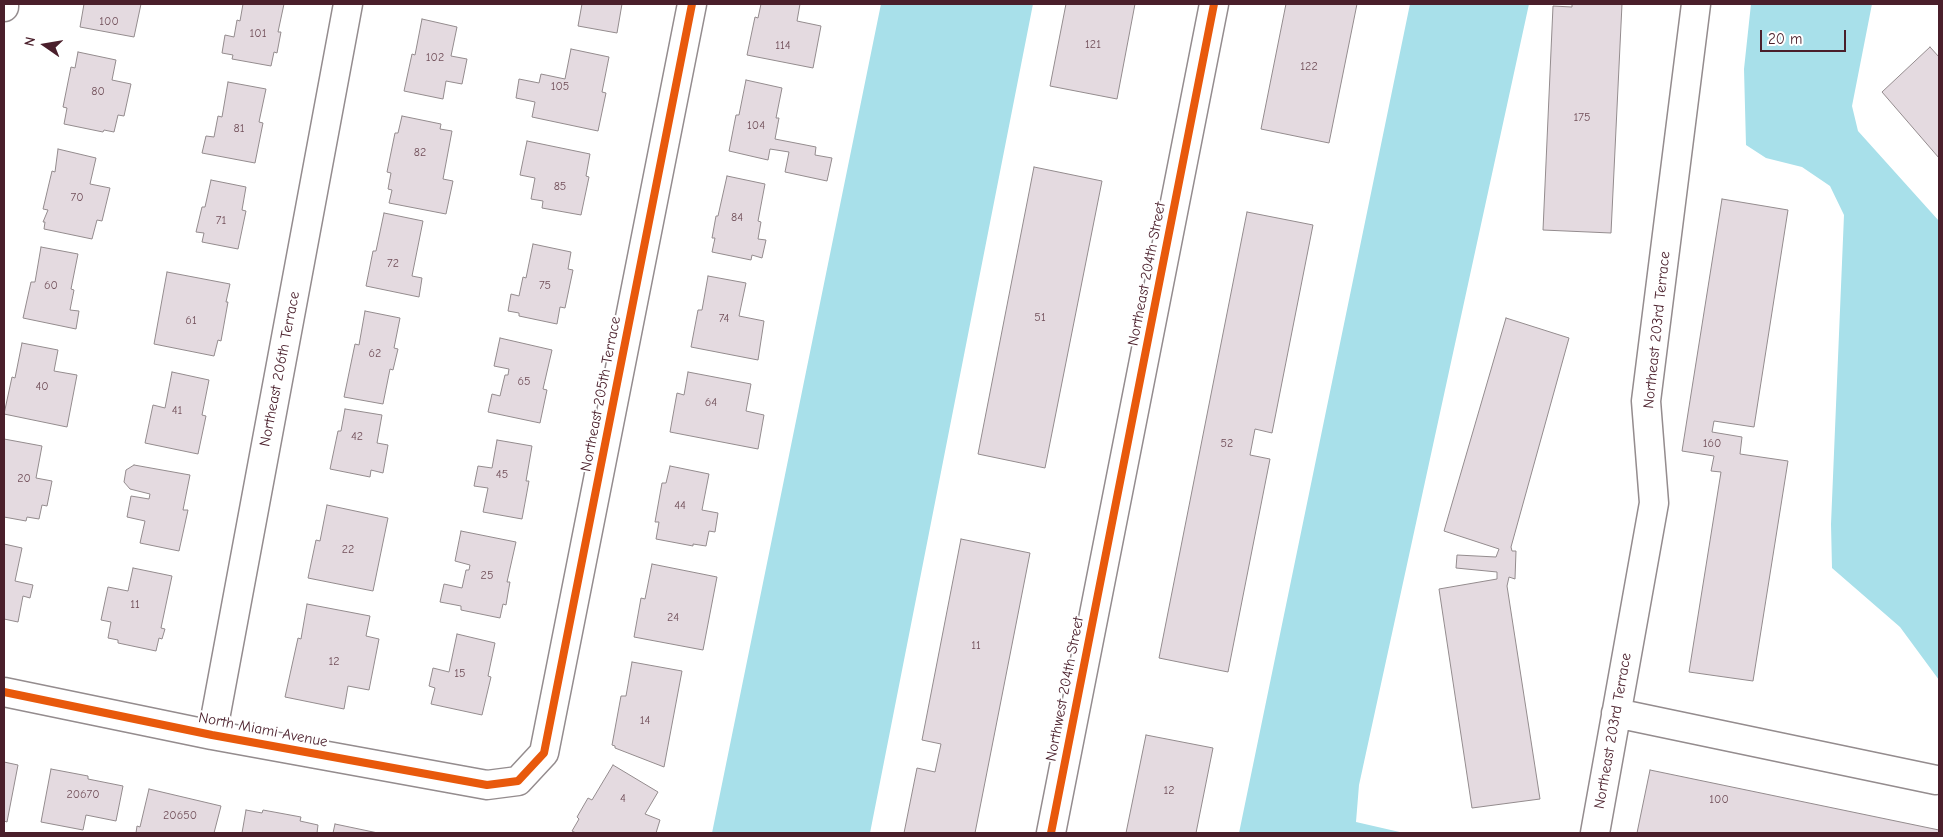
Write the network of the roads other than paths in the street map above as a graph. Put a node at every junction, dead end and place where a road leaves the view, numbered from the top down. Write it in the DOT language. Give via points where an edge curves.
graph roads {
  1 [pos="348,4"];
  2 [pos="692,4"];
  3 [pos="1214,4"];
  4 [pos="1696,4"];
  5 [pos="1106,550"];
  6 [pos="4,692"];
  7 [pos="1616,713"];
  8 [pos="212,735"];
  9 [pos="1936,780"];
  10 [pos="518,781"];
  11 [pos="1050,833"];
  12 [pos="1595,833"];
  1 -- 8 [label="street, Northeast 206th Terrace"];
  2 -- 10 [label="street, Northeast 205th Terrace" via="544,753"];
  3 -- 5 [label="street, Northeast 204th Street"];
  4 -- 7 [label="street, Northeast 203rd Terrace" via="1646,401 1654,503"];
  5 -- 11 [label="street, Northwest 204th Street"];
  6 -- 8 [label="street, North Miami Avenue"];
  7 -- 9 [label="street"];
  7 -- 12 [label="street, Northeast 203rd Terrace"];
  8 -- 10 [label="street, North Miami Avenue" via="488,785"];
}
